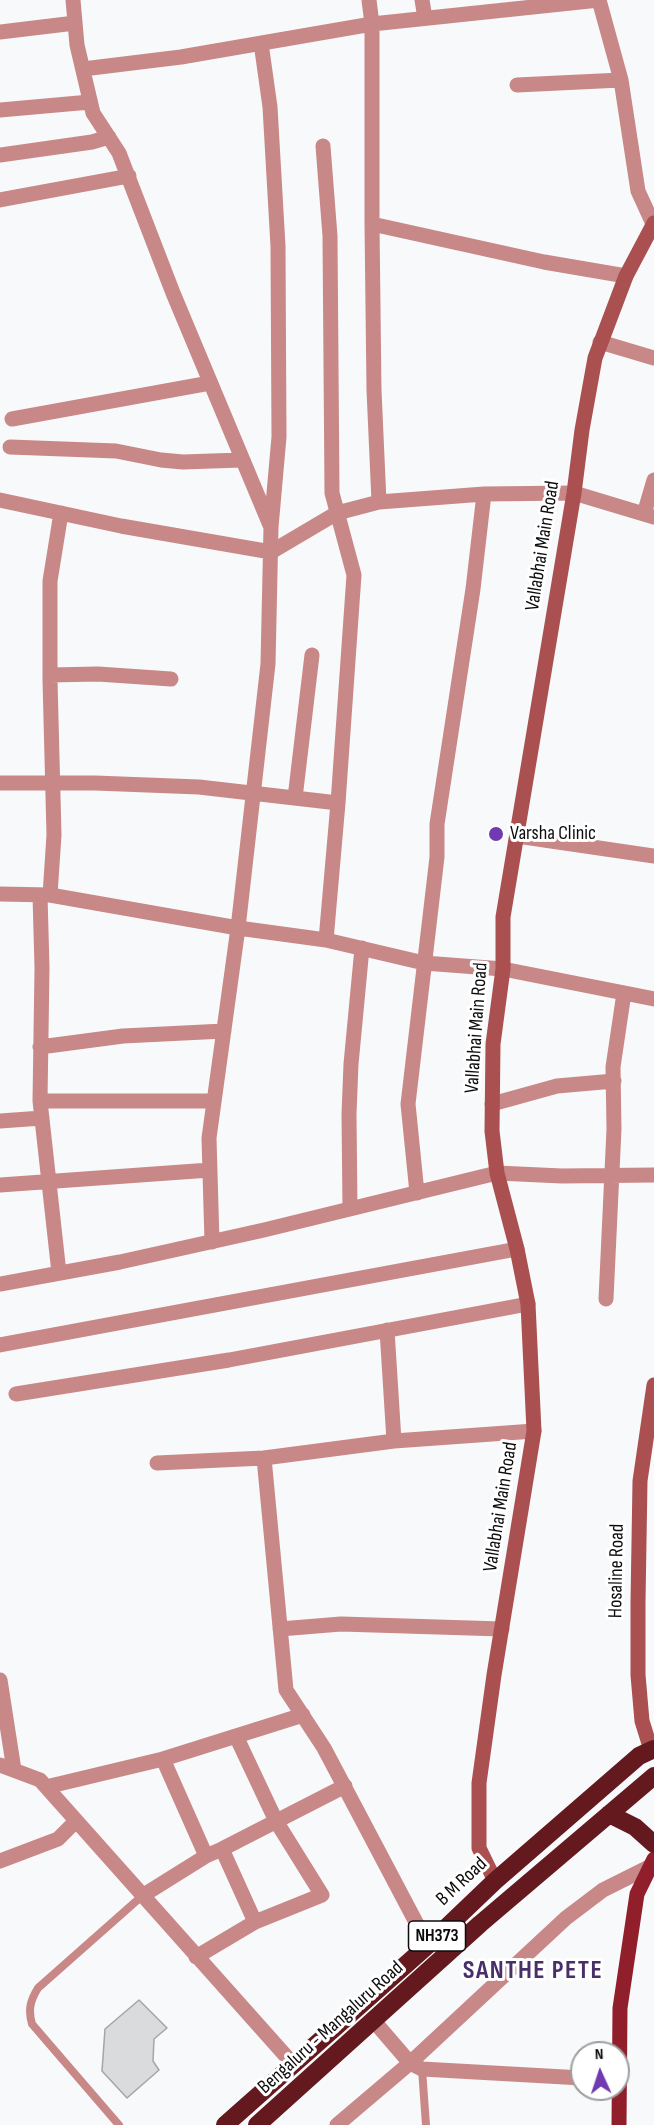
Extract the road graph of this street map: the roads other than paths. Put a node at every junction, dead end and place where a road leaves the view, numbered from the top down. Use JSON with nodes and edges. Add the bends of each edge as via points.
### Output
{"nodes":[{"id":1,"x":73,"y":0,"type":"edge"},
{"id":2,"x":369,"y":0,"type":"edge"},
{"id":3,"x":422,"y":0,"type":"edge"},
{"id":4,"x":599,"y":0,"type":"edge"},
{"id":5,"x":483,"y":6,"type":"edge"},
{"id":6,"x":425,"y":18,"type":"junction"},
{"id":7,"x":75,"y":23,"type":"junction"},
{"id":8,"x":372,"y":24,"type":"junction"},
{"id":9,"x":0,"y":32,"type":"edge"},
{"id":10,"x":261,"y":43,"type":"junction"},
{"id":11,"x":83,"y":69,"type":"junction"},
{"id":12,"x":621,"y":80,"type":"junction"},
{"id":13,"x":517,"y":85,"type":"dead end"},
{"id":14,"x":90,"y":102,"type":"junction"},
{"id":15,"x":0,"y":110,"type":"edge"},
{"id":16,"x":109,"y":137,"type":"junction"},
{"id":17,"x":323,"y":146,"type":"dead end"},
{"id":18,"x":0,"y":155,"type":"edge"},
{"id":19,"x":129,"y":176,"type":"junction"},
{"id":20,"x":0,"y":200,"type":"edge"},
{"id":21,"x":653,"y":223,"type":"edge"},
{"id":22,"x":372,"y":224,"type":"junction"},
{"id":23,"x":626,"y":276,"type":"junction"},
{"id":24,"x":600,"y":342,"type":"junction"},
{"id":25,"x":654,"y":358,"type":"edge"},
{"id":26,"x":210,"y":383,"type":"junction"},
{"id":27,"x":12,"y":419,"type":"dead end"},
{"id":28,"x":10,"y":447,"type":"dead end"},
{"id":29,"x":241,"y":460,"type":"junction"},
{"id":30,"x":654,"y":480,"type":"edge"},
{"id":31,"x":574,"y":493,"type":"junction"},
{"id":32,"x":484,"y":494,"type":"junction"},
{"id":33,"x":0,"y":500,"type":"edge"},
{"id":34,"x":379,"y":502,"type":"junction"},
{"id":35,"x":61,"y":513,"type":"junction"},
{"id":36,"x":337,"y":513,"type":"junction"},
{"id":37,"x":649,"y":516,"type":"edge"},
{"id":38,"x":271,"y":527,"type":"junction"},
{"id":39,"x":271,"y":552,"type":"junction"},
{"id":40,"x":312,"y":655,"type":"dead end"},
{"id":41,"x":50,"y":675,"type":"junction"},
{"id":42,"x":171,"y":679,"type":"dead end"},
{"id":43,"x":0,"y":783,"type":"edge"},
{"id":44,"x":53,"y":783,"type":"junction"},
{"id":45,"x":253,"y":793,"type":"junction"},
{"id":46,"x":295,"y":798,"type":"junction"},
{"id":47,"x":338,"y":803,"type":"junction"},
{"id":48,"x":517,"y":836,"type":"junction"},
{"id":49,"x":654,"y":856,"type":"edge"},
{"id":50,"x":0,"y":894,"type":"edge"},
{"id":51,"x":45,"y":895,"type":"junction"},
{"id":52,"x":238,"y":928,"type":"junction"},
{"id":53,"x":326,"y":940,"type":"junction"},
{"id":54,"x":362,"y":948,"type":"junction"},
{"id":55,"x":424,"y":963,"type":"junction"},
{"id":56,"x":502,"y":969,"type":"junction"},
{"id":57,"x":624,"y":993,"type":"junction"},
{"id":58,"x":654,"y":999,"type":"edge"},
{"id":59,"x":224,"y":1030,"type":"junction"},
{"id":60,"x":40,"y":1047,"type":"junction"},
{"id":61,"x":614,"y":1081,"type":"junction"},
{"id":62,"x":40,"y":1101,"type":"junction"},
{"id":63,"x":214,"y":1101,"type":"junction"},
{"id":64,"x":492,"y":1104,"type":"junction"},
{"id":65,"x":42,"y":1118,"type":"junction"},
{"id":66,"x":0,"y":1121,"type":"edge"},
{"id":67,"x":210,"y":1170,"type":"junction"},
{"id":68,"x":497,"y":1173,"type":"junction"},
{"id":69,"x":612,"y":1175,"type":"junction"},
{"id":70,"x":654,"y":1175,"type":"edge"},
{"id":71,"x":49,"y":1181,"type":"junction"},
{"id":72,"x":0,"y":1185,"type":"edge"},
{"id":73,"x":417,"y":1193,"type":"junction"},
{"id":74,"x":350,"y":1209,"type":"junction"},
{"id":75,"x":212,"y":1242,"type":"junction"},
{"id":76,"x":517,"y":1249,"type":"junction"},
{"id":77,"x":59,"y":1273,"type":"junction"},
{"id":78,"x":0,"y":1284,"type":"edge"},
{"id":79,"x":606,"y":1299,"type":"dead end"},
{"id":80,"x":528,"y":1304,"type":"junction"},
{"id":81,"x":387,"y":1330,"type":"junction"},
{"id":82,"x":0,"y":1345,"type":"edge"},
{"id":83,"x":654,"y":1385,"type":"edge"},
{"id":84,"x":16,"y":1394,"type":"dead end"},
{"id":85,"x":652,"y":1419,"type":"edge"},
{"id":86,"x":534,"y":1431,"type":"junction"},
{"id":87,"x":394,"y":1441,"type":"junction"},
{"id":88,"x":264,"y":1458,"type":"junction"},
{"id":89,"x":157,"y":1463,"type":"dead end"},
{"id":90,"x":280,"y":1629,"type":"junction"},
{"id":91,"x":502,"y":1629,"type":"junction"},
{"id":92,"x":0,"y":1680,"type":"edge"},
{"id":93,"x":303,"y":1715,"type":"junction"},
{"id":94,"x":236,"y":1736,"type":"junction"},
{"id":95,"x":653,"y":1752,"type":"edge"},
{"id":96,"x":163,"y":1759,"type":"junction"},
{"id":97,"x":7,"y":1767,"type":"edge"},
{"id":98,"x":654,"y":1776,"type":"edge"},
{"id":99,"x":345,"y":1786,"type":"junction"},
{"id":100,"x":46,"y":1787,"type":"junction"},
{"id":101,"x":609,"y":1814,"type":"junction"},
{"id":102,"x":76,"y":1821,"type":"junction"},
{"id":103,"x":276,"y":1821,"type":"junction"},
{"id":104,"x":654,"y":1844,"type":"edge"},
{"id":105,"x":222,"y":1849,"type":"junction"},
{"id":106,"x":206,"y":1856,"type":"junction"},
{"id":107,"x":0,"y":1861,"type":"edge"},
{"id":108,"x":651,"y":1863,"type":"edge"},
{"id":109,"x":495,"y":1881,"type":"junction"},
{"id":110,"x":142,"y":1896,"type":"junction"},
{"id":111,"x":255,"y":1922,"type":"junction"},
{"id":112,"x":428,"y":1945,"type":"junction"},
{"id":113,"x":196,"y":1958,"type":"junction"},
{"id":114,"x":373,"y":2020,"type":"junction"},
{"id":115,"x":620,"y":2041,"type":"edge"},
{"id":116,"x":293,"y":2064,"type":"junction"},
{"id":117,"x":416,"y":2066,"type":"junction"},
{"id":118,"x":570,"y":2077,"type":"edge"},
{"id":119,"x":619,"y":2101,"type":"edge"},
{"id":120,"x":119,"y":2125,"type":"edge"},
{"id":121,"x":225,"y":2125,"type":"edge"},
{"id":122,"x":256,"y":2125,"type":"edge"},
{"id":123,"x":337,"y":2125,"type":"edge"},
{"id":124,"x":426,"y":2125,"type":"edge"},
{"id":125,"x":619,"y":2125,"type":"edge"}],
"edges":[{"from":1,"to":7,"type":"street"},
{"from":2,"to":8,"type":"street"},
{"from":3,"to":6,"type":"street"},
{"from":4,"to":5,"type":"street"},
{"from":4,"to":12,"type":"street"},
{"from":5,"to":6,"type":"street"},
{"from":6,"to":8,"type":"street"},
{"from":7,"to":9,"type":"street"},
{"from":7,"to":11,"type":"street"},
{"from":8,"to":10,"type":"street"},
{"from":8,"to":22,"type":"street"},
{"from":10,"to":11,"type":"street"},
{"from":10,"to":38,"type":"street","via":[[270,107],[278,246],[279,437]]},
{"from":11,"to":14,"type":"street"},
{"from":12,"to":13,"type":"street"},
{"from":12,"to":21,"type":"street","via":[[638,191]]},
{"from":14,"to":15,"type":"street"},
{"from":14,"to":16,"type":"street"},
{"from":16,"to":18,"type":"street"},
{"from":16,"to":19,"type":"street"},
{"from":17,"to":36,"type":"street","via":[[330,236],[333,492]]},
{"from":19,"to":20,"type":"street"},
{"from":19,"to":26,"type":"street"},
{"from":21,"to":23,"type":"street","name":"Vallabhai Main Road"},
{"from":22,"to":23,"type":"street"},
{"from":22,"to":34,"type":"street"},
{"from":23,"to":24,"type":"street","name":"Vallabhai Main Road"},
{"from":24,"to":25,"type":"street"},
{"from":24,"to":31,"type":"street","name":"Vallabhai Main Road"},
{"from":26,"to":27,"type":"street"},
{"from":26,"to":29,"type":"street"},
{"from":28,"to":29,"type":"street","via":[[116,451],[183,462]]},
{"from":29,"to":38,"type":"street"},
{"from":30,"to":37,"type":"street"},
{"from":31,"to":32,"type":"street"},
{"from":31,"to":37,"type":"street"},
{"from":31,"to":48,"type":"street","name":"Vallabhai Main Road"},
{"from":32,"to":34,"type":"street"},
{"from":32,"to":55,"type":"street","via":[[437,824],[437,857]]},
{"from":33,"to":35,"type":"street"},
{"from":34,"to":36,"type":"street"},
{"from":35,"to":39,"type":"street"},
{"from":35,"to":41,"type":"street","via":[[50,581]]},
{"from":36,"to":39,"type":"street"},
{"from":36,"to":47,"type":"street","via":[[354,575]]},
{"from":38,"to":39,"type":"street"},
{"from":39,"to":45,"type":"street","via":[[268,664]]},
{"from":40,"to":46,"type":"street"},
{"from":41,"to":42,"type":"street"},
{"from":41,"to":44,"type":"street"},
{"from":43,"to":44,"type":"street"},
{"from":44,"to":45,"type":"street","via":[[199,787]]},
{"from":44,"to":51,"type":"street","via":[[54,835]]},
{"from":45,"to":46,"type":"street"},
{"from":45,"to":52,"type":"street"},
{"from":46,"to":47,"type":"street"},
{"from":47,"to":53,"type":"street"},
{"from":48,"to":49,"type":"street"},
{"from":48,"to":56,"type":"street","name":"Vallabhai Main Road","via":[[503,917]]},
{"from":50,"to":51,"type":"street"},
{"from":51,"to":52,"type":"street"},
{"from":51,"to":60,"type":"street"},
{"from":52,"to":53,"type":"street"},
{"from":52,"to":59,"type":"street"},
{"from":53,"to":54,"type":"street"},
{"from":54,"to":55,"type":"street"},
{"from":54,"to":74,"type":"street","via":[[351,1064]]},
{"from":55,"to":56,"type":"street"},
{"from":55,"to":73,"type":"street","via":[[408,1104]]},
{"from":56,"to":57,"type":"street"},
{"from":56,"to":64,"type":"street","name":"Vallabhai Main Road","via":[[493,1044]]},
{"from":57,"to":58,"type":"street"},
{"from":57,"to":61,"type":"street"},
{"from":59,"to":60,"type":"street","via":[[123,1036]]},
{"from":59,"to":63,"type":"street"},
{"from":60,"to":62,"type":"street"},
{"from":61,"to":64,"type":"street","via":[[557,1086]]},
{"from":61,"to":69,"type":"street"},
{"from":62,"to":63,"type":"street"},
{"from":62,"to":65,"type":"street"},
{"from":63,"to":67,"type":"street"},
{"from":64,"to":68,"type":"street","name":"Vallabhai Main Road"},
{"from":65,"to":66,"type":"street"},
{"from":65,"to":71,"type":"street"},
{"from":67,"to":71,"type":"street"},
{"from":67,"to":75,"type":"street"},
{"from":68,"to":69,"type":"street"},
{"from":68,"to":73,"type":"street"},
{"from":68,"to":76,"type":"street","name":"Vallabhai Main Road"},
{"from":69,"to":70,"type":"street"},
{"from":69,"to":79,"type":"street"},
{"from":71,"to":72,"type":"street"},
{"from":71,"to":77,"type":"street"},
{"from":73,"to":74,"type":"street"},
{"from":74,"to":75,"type":"street"},
{"from":75,"to":77,"type":"street"},
{"from":76,"to":80,"type":"street","name":"Vallabhai Main Road"},
{"from":76,"to":82,"type":"street"},
{"from":77,"to":78,"type":"street"},
{"from":80,"to":81,"type":"street"},
{"from":80,"to":86,"type":"street","name":"Vallabhai Main Road"},
{"from":81,"to":84,"type":"street"},
{"from":81,"to":87,"type":"street"},
{"from":83,"to":85,"type":"street","name":"Hosaline Road"},
{"from":85,"to":95,"type":"street","name":"Hosaline Road","via":[[640,1481],[638,1675],[642,1721]]},
{"from":86,"to":87,"type":"street"},
{"from":86,"to":91,"type":"street","name":"Vallabhai Main Road"},
{"from":87,"to":88,"type":"street"},
{"from":88,"to":89,"type":"street"},
{"from":88,"to":90,"type":"street"},
{"from":90,"to":91,"type":"street","via":[[341,1624]]},
{"from":90,"to":93,"type":"street","via":[[286,1690]]},
{"from":91,"to":109,"type":"street","name":"Vallabhai Main Road","via":[[479,1783],[479,1848]]},
{"from":92,"to":97,"type":"street"},
{"from":93,"to":94,"type":"street"},
{"from":93,"to":99,"type":"street"},
{"from":94,"to":96,"type":"street"},
{"from":94,"to":103,"type":"street"},
{"from":95,"to":109,"type":"highway","name":"B M Road","number":"NH373","via":[[639,1756]]},
{"from":96,"to":100,"type":"street"},
{"from":96,"to":106,"type":"street"},
{"from":97,"to":100,"type":"street","via":[[40,1780]]},
{"from":98,"to":101,"type":"highway","name":"Bengaluru - Mangaluru Road","number":"NH373"},
{"from":99,"to":103,"type":"street"},
{"from":99,"to":112,"type":"street"},
{"from":100,"to":102,"type":"street"},
{"from":101,"to":104,"type":"highway","via":[[635,1827]]},
{"from":101,"to":114,"type":"highway","name":"Bengaluru - Mangaluru Road","number":"NH373"},
{"from":102,"to":107,"type":"street","via":[[58,1839]]},
{"from":102,"to":110,"type":"street"},
{"from":103,"to":105,"type":"street"},
{"from":103,"to":111,"type":"street","via":[[322,1895]]},
{"from":105,"to":106,"type":"street"},
{"from":105,"to":111,"type":"street"},
{"from":106,"to":110,"type":"street"},
{"from":108,"to":115,"type":"main road","via":[[637,1894],[620,2008]]},
{"from":108,"to":117,"type":"street","via":[[603,1890],[566,1918]]},
{"from":109,"to":112,"type":"highway","name":"B M Road","number":"NH373"},
{"from":110,"to":113,"type":"street"},
{"from":110,"to":120,"type":"lane","via":[[38,1988],[29,2014],[32,2024]]},
{"from":111,"to":113,"type":"street"},
{"from":112,"to":116,"type":"highway","name":"B M Road","number":"NH373"},
{"from":113,"to":116,"type":"street"},
{"from":114,"to":117,"type":"street"},
{"from":114,"to":122,"type":"highway","name":"Bengaluru - Mangaluru Road","number":"NH373"},
{"from":116,"to":121,"type":"highway","name":"B M Road","number":"NH373"},
{"from":117,"to":118,"type":"street"},
{"from":117,"to":123,"type":"street"},
{"from":117,"to":124,"type":"lane"},
{"from":119,"to":125,"type":"main road"}]}
